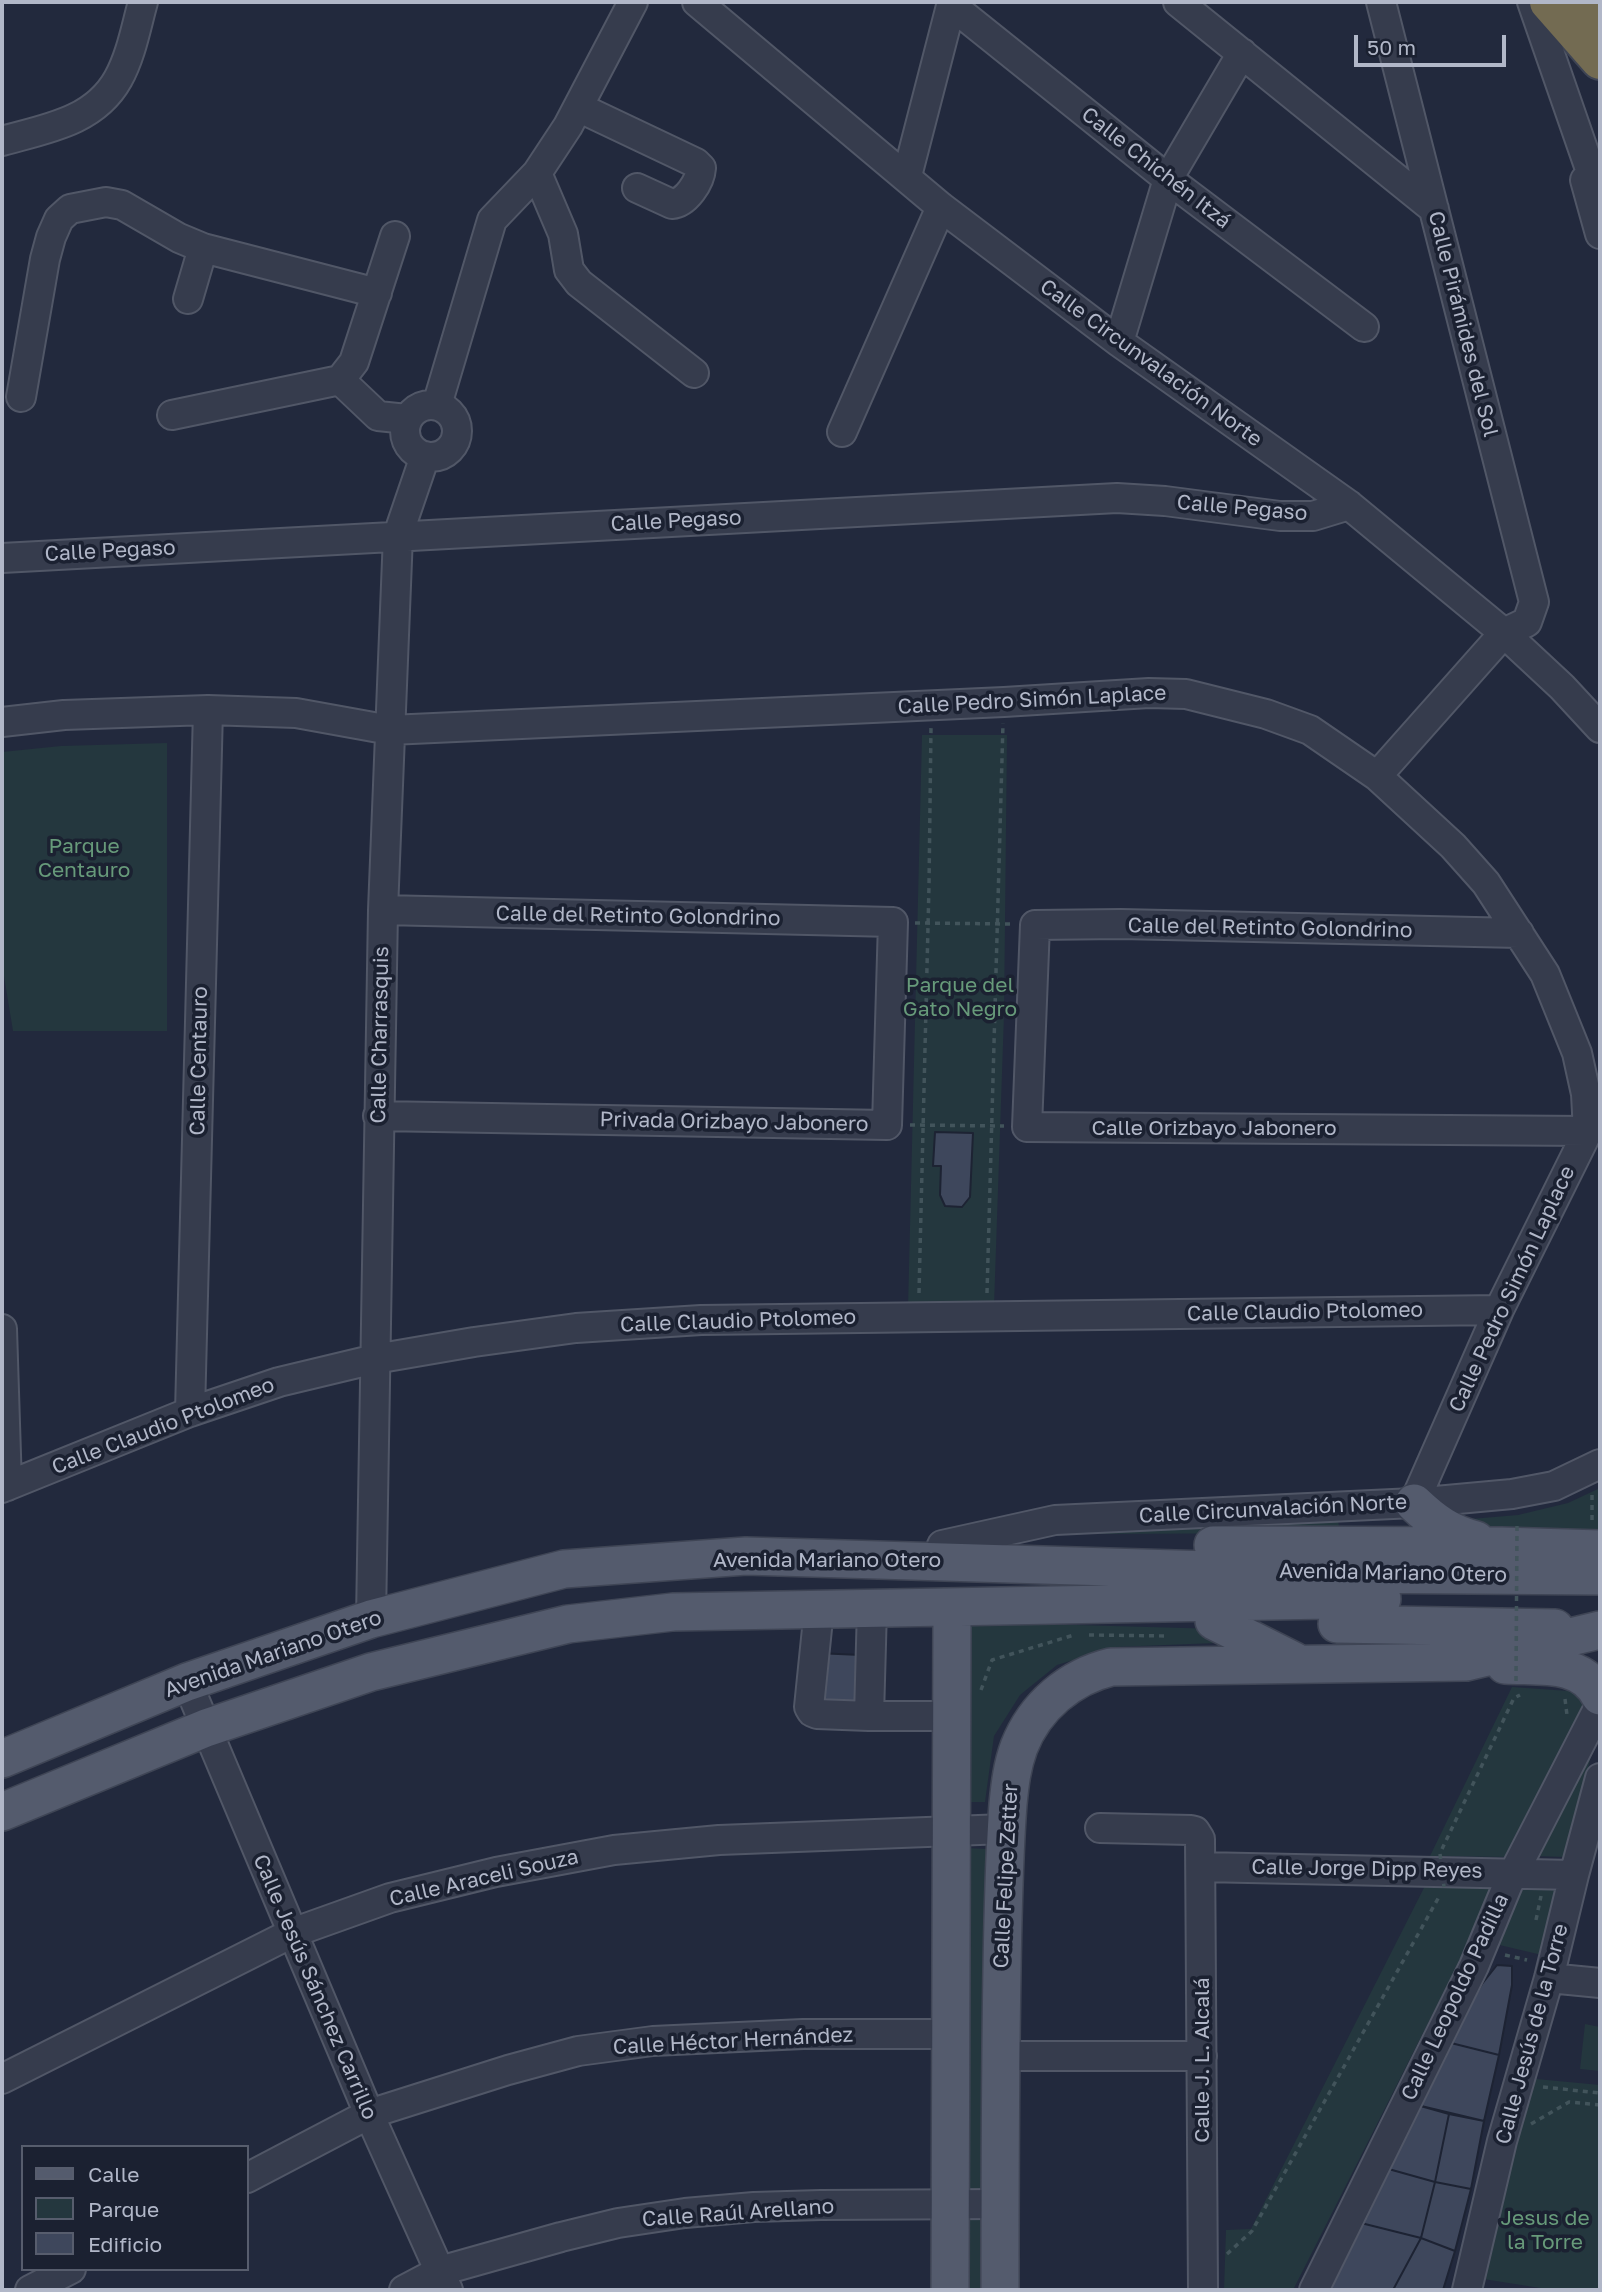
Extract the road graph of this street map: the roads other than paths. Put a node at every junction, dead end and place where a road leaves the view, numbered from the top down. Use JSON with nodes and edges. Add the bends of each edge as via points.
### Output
{"nodes":[{"id":1,"x":143,"y":2,"type":"edge"},
{"id":2,"x":632,"y":2,"type":"edge"},
{"id":3,"x":697,"y":2,"type":"edge"},
{"id":4,"x":1178,"y":2,"type":"edge"},
{"id":5,"x":1381,"y":2,"type":"edge"},
{"id":6,"x":1532,"y":2,"type":"edge"},
{"id":7,"x":1549,"y":2,"type":"edge"},
{"id":8,"x":1590,"y":2,"type":"edge"},
{"id":9,"x":951,"y":3,"type":"edge"},
{"id":10,"x":1600,"y":33,"type":"edge"},
{"id":11,"x":1242,"y":53,"type":"junction"},
{"id":12,"x":1600,"y":60,"type":"edge"},
{"id":13,"x":578,"y":107,"type":"junction"},
{"id":14,"x":1578,"y":136,"type":"junction"},
{"id":15,"x":2,"y":141,"type":"edge"},
{"id":16,"x":537,"y":173,"type":"junction"},
{"id":17,"x":906,"y":176,"type":"junction"},
{"id":18,"x":1168,"y":179,"type":"junction"},
{"id":19,"x":637,"y":188,"type":"dead end"},
{"id":20,"x":1600,"y":198,"type":"edge"},
{"id":21,"x":941,"y":206,"type":"junction"},
{"id":22,"x":1434,"y":209,"type":"junction"},
{"id":23,"x":1600,"y":234,"type":"edge"},
{"id":24,"x":395,"y":236,"type":"dead end"},
{"id":25,"x":203,"y":248,"type":"junction"},
{"id":26,"x":377,"y":293,"type":"junction"},
{"id":27,"x":188,"y":299,"type":"dead end"},
{"id":28,"x":1364,"y":327,"type":"dead end"},
{"id":29,"x":1119,"y":342,"type":"junction"},
{"id":30,"x":694,"y":373,"type":"dead end"},
{"id":31,"x":340,"y":380,"type":"junction"},
{"id":32,"x":21,"y":397,"type":"dead end"},
{"id":33,"x":437,"y":405,"type":"junction"},
{"id":34,"x":172,"y":415,"type":"dead end"},
{"id":35,"x":407,"y":419,"type":"junction"},
{"id":36,"x":842,"y":432,"type":"dead end"},
{"id":37,"x":425,"y":456,"type":"junction"},
{"id":38,"x":1349,"y":505,"type":"junction"},
{"id":39,"x":398,"y":535,"type":"junction"},
{"id":40,"x":2,"y":558,"type":"edge"},
{"id":41,"x":1504,"y":633,"type":"junction"},
{"id":42,"x":208,"y":710,"type":"junction"},
{"id":43,"x":2,"y":722,"type":"edge"},
{"id":44,"x":1600,"y":729,"type":"edge"},
{"id":45,"x":390,"y":730,"type":"junction"},
{"id":46,"x":1377,"y":776,"type":"junction"},
{"id":47,"x":383,"y":910,"type":"junction"},
{"id":48,"x":893,"y":922,"type":"joint"},
{"id":49,"x":1519,"y":933,"type":"junction"},
{"id":50,"x":378,"y":1115,"type":"junction"},
{"id":51,"x":1027,"y":1126,"type":"joint"},
{"id":52,"x":1588,"y":1130,"type":"junction"},
{"id":53,"x":1499,"y":1310,"type":"junction"},
{"id":54,"x":2,"y":1329,"type":"edge"},
{"id":55,"x":375,"y":1359,"type":"junction"},
{"id":56,"x":190,"y":1412,"type":"junction"},
{"id":57,"x":1596,"y":1466,"type":"edge"},
{"id":58,"x":4,"y":1487,"type":"edge"},
{"id":59,"x":1414,"y":1503,"type":"junction"},
{"id":60,"x":1509,"y":1536,"type":"junction"},
{"id":61,"x":1596,"y":1539,"type":"edge"},
{"id":62,"x":942,"y":1545,"type":"junction"},
{"id":63,"x":877,"y":1558,"type":"junction"},
{"id":64,"x":1600,"y":1576,"type":"edge"},
{"id":65,"x":1342,"y":1586,"type":"junction"},
{"id":66,"x":1600,"y":1602,"type":"edge"},
{"id":67,"x":952,"y":1607,"type":"junction"},
{"id":68,"x":1028,"y":1607,"type":"junction"},
{"id":69,"x":872,"y":1608,"type":"junction"},
{"id":70,"x":819,"y":1609,"type":"junction"},
{"id":71,"x":371,"y":1619,"type":"junction"},
{"id":72,"x":1214,"y":1621,"type":"junction"},
{"id":73,"x":1600,"y":1630,"type":"edge"},
{"id":74,"x":1466,"y":1662,"type":"junction"},
{"id":75,"x":1298,"y":1663,"type":"junction"},
{"id":76,"x":187,"y":1682,"type":"junction"},
{"id":77,"x":1600,"y":1696,"type":"edge"},
{"id":78,"x":1600,"y":1705,"type":"edge"},
{"id":79,"x":869,"y":1716,"type":"junction"},
{"id":80,"x":952,"y":1716,"type":"junction"},
{"id":81,"x":206,"y":1728,"type":"junction"},
{"id":82,"x":2,"y":1759,"type":"edge"},
{"id":83,"x":1600,"y":1784,"type":"edge"},
{"id":84,"x":2,"y":1812,"type":"edge"},
{"id":85,"x":1100,"y":1828,"type":"dead end"},
{"id":86,"x":1005,"y":1829,"type":"junction"},
{"id":87,"x":950,"y":1830,"type":"junction"},
{"id":88,"x":1591,"y":1847,"type":"edge"},
{"id":89,"x":1202,"y":1867,"type":"junction"},
{"id":90,"x":1514,"y":1872,"type":"junction"},
{"id":91,"x":1574,"y":1874,"type":"junction"},
{"id":92,"x":292,"y":1933,"type":"junction"},
{"id":93,"x":1549,"y":1978,"type":"junction"},
{"id":94,"x":1600,"y":1983,"type":"edge"},
{"id":95,"x":950,"y":2034,"type":"junction"},
{"id":96,"x":1000,"y":2056,"type":"junction"},
{"id":97,"x":1202,"y":2056,"type":"junction"},
{"id":98,"x":2,"y":2079,"type":"edge"},
{"id":99,"x":369,"y":2114,"type":"junction"},
{"id":100,"x":248,"y":2177,"type":"edge"},
{"id":101,"x":950,"y":2203,"type":"junction"},
{"id":102,"x":1000,"y":2204,"type":"junction"},
{"id":103,"x":67,"y":2271,"type":"edge"},
{"id":104,"x":444,"y":2281,"type":"edge"},
{"id":105,"x":30,"y":2290,"type":"edge"},
{"id":106,"x":404,"y":2290,"type":"edge"},
{"id":107,"x":950,"y":2290,"type":"edge"},
{"id":108,"x":1000,"y":2290,"type":"edge"},
{"id":109,"x":1203,"y":2290,"type":"edge"},
{"id":110,"x":1314,"y":2290,"type":"edge"},
{"id":111,"x":1467,"y":2290,"type":"edge"}],
"edges":[{"from":1,"to":15,"type":"street","via":[[127,59],[104,100],[57,126]]},
{"from":2,"to":13,"type":"street"},
{"from":3,"to":17,"type":"street","name":"Calle Circunvalación Norte"},
{"from":4,"to":11,"type":"street"},
{"from":5,"to":22,"type":"street","name":"Calle Pirámides del Sol"},
{"from":6,"to":14,"type":"street"},
{"from":7,"to":12,"type":"highway"},
{"from":8,"to":10,"type":"highway"},
{"from":9,"to":17,"type":"street"},
{"from":9,"to":18,"type":"street","name":"Calle Chichén Itzá"},
{"from":11,"to":18,"type":"street"},
{"from":11,"to":22,"type":"street"},
{"from":13,"to":16,"type":"street"},
{"from":13,"to":19,"type":"street","via":[[701,168],[684,200],[677,204]]},
{"from":14,"to":20,"type":"street"},
{"from":14,"to":23,"type":"street","via":[[1586,188]]},
{"from":16,"to":30,"type":"street","via":[[563,234],[569,270],[579,283]]},
{"from":16,"to":33,"type":"street","via":[[492,220]]},
{"from":17,"to":21,"type":"street","name":"Calle Circunvalación Norte"},
{"from":18,"to":28,"type":"street","name":"Calle Chichén Itzá"},
{"from":18,"to":29,"type":"street"},
{"from":21,"to":29,"type":"street","name":"Calle Circunvalación Norte"},
{"from":21,"to":36,"type":"street"},
{"from":22,"to":41,"type":"street","name":"Calle Pirámides del Sol","via":[[1534,602],[1527,622]]},
{"from":24,"to":26,"type":"street"},
{"from":25,"to":26,"type":"street"},
{"from":25,"to":27,"type":"street"},
{"from":25,"to":32,"type":"street","via":[[122,205],[106,202],[70,209],[60,219],[45,259]]},
{"from":26,"to":31,"type":"street","via":[[354,362]]},
{"from":29,"to":38,"type":"street","name":"Calle Circunvalación Norte"},
{"from":31,"to":34,"type":"street"},
{"from":31,"to":35,"type":"street","via":[[378,416]]},
{"from":33,"to":35,"type":"street","via":[[420,407]]},
{"from":33,"to":37,"type":"street","via":[[452,415],[455,441],[443,454]]},
{"from":35,"to":37,"type":"street","via":[[407,442]]},
{"from":37,"to":39,"type":"street","name":"Calle Charrasquis"},
{"from":38,"to":39,"type":"street","name":"Calle Pegaso","via":[[1313,516],[1280,516],[1117,498]]},
{"from":38,"to":41,"type":"street","name":"Calle Circunvalación Norte"},
{"from":39,"to":40,"type":"street","name":"Calle Pegaso"},
{"from":39,"to":45,"type":"street","name":"Calle Charrasquis"},
{"from":41,"to":44,"type":"street","name":"Calle Circunvalación Norte"},
{"from":41,"to":46,"type":"street","name":"Calle Pirámides del Sol"},
{"from":42,"to":43,"type":"street","name":"Calle Pedro Simón Laplace"},
{"from":42,"to":45,"type":"street","name":"Calle Pedro Simón Laplace","via":[[296,713]]},
{"from":42,"to":56,"type":"street","name":"Calle Centauro"},
{"from":45,"to":46,"type":"street","name":"Calle Pedro Simón Laplace","via":[[1186,694],[1310,730]]},
{"from":45,"to":47,"type":"street","name":"Calle Charrasquis"},
{"from":46,"to":49,"type":"street","name":"Calle Pedro Simón Laplace","via":[[1453,846],[1486,883]]},
{"from":47,"to":48,"type":"street","name":"Calle del Retinto Golondrino"},
{"from":47,"to":50,"type":"street","name":"Calle Charrasquis"},
{"from":48,"to":50,"type":"street","name":"Privada Orizbayo Jabonero","via":[[887,1125]]},
{"from":49,"to":51,"type":"street","name":"Calle del Retinto Golondrino","via":[[1135,925],[1035,932]]},
{"from":49,"to":52,"type":"street","name":"Calle Pedro Simón Laplace","via":[[1545,974],[1577,1053]]},
{"from":50,"to":55,"type":"street","name":"Calle Charrasquis"},
{"from":51,"to":52,"type":"street","name":"Calle Orizbayo Jabonero"},
{"from":52,"to":53,"type":"street","name":"Calle Pedro Simón Laplace"},
{"from":53,"to":55,"type":"street","name":"Calle Claudio Ptolomeo","via":[[639,1322],[499,1338]]},
{"from":53,"to":59,"type":"street","name":"Calle Pedro Simón Laplace"},
{"from":54,"to":58,"type":"street"},
{"from":55,"to":56,"type":"street","name":"Calle Claudio Ptolomeo","via":[[279,1381]]},
{"from":55,"to":71,"type":"street","name":"Calle Charrasquis"},
{"from":56,"to":58,"type":"street","name":"Calle Claudio Ptolomeo"},
{"from":57,"to":59,"type":"street","name":"Calle Circunvalación Norte","via":[[1554,1486]]},
{"from":59,"to":60,"type":"main road","via":[[1440,1527],[1464,1537]]},
{"from":59,"to":62,"type":"street","name":"Calle Circunvalación Norte","via":[[1055,1520]]},
{"from":60,"to":61,"type":"main road"},
{"from":60,"to":62,"type":"main road"},
{"from":62,"to":63,"type":"main road"},
{"from":63,"to":65,"type":"main road","name":"Avenida Mariano Otero"},
{"from":63,"to":71,"type":"main road","name":"Avenida Mariano Otero","via":[[746,1556],[564,1569]]},
{"from":64,"to":65,"type":"main road","name":"Avenida Mariano Otero"},
{"from":65,"to":66,"type":"main road","name":"Avenida Mariano Otero"},
{"from":65,"to":68,"type":"main road","name":"Avenida Mariano Otero"},
{"from":67,"to":68,"type":"main road","name":"Avenida Mariano Otero"},
{"from":67,"to":69,"type":"main road","name":"Avenida Mariano Otero"},
{"from":67,"to":80,"type":"main road"},
{"from":68,"to":72,"type":"main road"},
{"from":69,"to":70,"type":"main road","name":"Avenida Mariano Otero"},
{"from":69,"to":79,"type":"street"},
{"from":70,"to":79,"type":"street","via":[[809,1707],[817,1714]]},
{"from":70,"to":81,"type":"main road","name":"Avenida Mariano Otero","via":[[674,1612],[569,1624],[371,1672]]},
{"from":71,"to":76,"type":"main road","name":"Avenida Mariano Otero"},
{"from":72,"to":73,"type":"main road"},
{"from":72,"to":75,"type":"main road"},
{"from":73,"to":74,"type":"main road","name":"Calle Felipe Zetter"},
{"from":74,"to":75,"type":"main road","name":"Calle Felipe Zetter"},
{"from":74,"to":77,"type":"main road","via":[[1575,1671],[1591,1682]]},
{"from":75,"to":86,"type":"main road","name":"Calle Felipe Zetter","via":[[1111,1667],[1084,1675],[1050,1700],[1029,1727],[1013,1764]]},
{"from":76,"to":81,"type":"street","name":"Calle Jesús Sánchez Carrillo"},
{"from":76,"to":82,"type":"main road","name":"Avenida Mariano Otero"},
{"from":78,"to":90,"type":"street","name":"Calle Leopoldo Padilla"},
{"from":79,"to":80,"type":"street"},
{"from":80,"to":87,"type":"main road"},
{"from":81,"to":84,"type":"main road","name":"Avenida Mariano Otero"},
{"from":81,"to":92,"type":"street","name":"Calle Jesús Sánchez Carrillo"},
{"from":83,"to":88,"type":"street","name":"Calle Jesús de la Torre"},
{"from":85,"to":89,"type":"street","name":"Calle J. L. Alcalá","via":[[1195,1831]]},
{"from":86,"to":87,"type":"street","name":"Calle Araceli Souza"},
{"from":86,"to":96,"type":"main road","name":"Calle Felipe Zetter"},
{"from":87,"to":92,"type":"street","name":"Calle Araceli Souza","via":[[719,1840],[614,1850],[390,1898]]},
{"from":87,"to":95,"type":"main road"},
{"from":88,"to":91,"type":"street","name":"Calle Jesús de la Torre"},
{"from":89,"to":90,"type":"street","name":"Calle Jorge Dipp Reyes"},
{"from":89,"to":97,"type":"street","name":"Calle J. L. Alcalá"},
{"from":90,"to":91,"type":"street","name":"Calle Jorge Dipp Reyes"},
{"from":90,"to":110,"type":"street","name":"Calle Leopoldo Padilla","via":[[1474,1966]]},
{"from":91,"to":93,"type":"street","name":"Calle Jesús de la Torre"},
{"from":92,"to":98,"type":"street","name":"Calle Araceli Souza"},
{"from":92,"to":99,"type":"street","name":"Calle Jesús Sánchez Carrillo"},
{"from":93,"to":94,"type":"street"},
{"from":93,"to":111,"type":"street","name":"Calle Jesús de la Torre","via":[[1502,2141]]},
{"from":95,"to":99,"type":"street","name":"Calle Héctor Hernández","via":[[653,2040],[578,2051]]},
{"from":95,"to":101,"type":"main road"},
{"from":96,"to":97,"type":"street"},
{"from":96,"to":102,"type":"main road","name":"Calle Felipe Zetter"},
{"from":97,"to":109,"type":"street","name":"Calle J. L. Alcalá"},
{"from":99,"to":100,"type":"street","name":"Calle Héctor Hernández"},
{"from":99,"to":104,"type":"street","name":"Calle Jesús Sánchez Carrillo"},
{"from":101,"to":102,"type":"street","name":"Calle Raúl Arellano"},
{"from":101,"to":104,"type":"street","name":"Calle Raúl Arellano","via":[[685,2213],[595,2229]]},
{"from":101,"to":107,"type":"main road"},
{"from":102,"to":108,"type":"main road","name":"Calle Felipe Zetter"},
{"from":103,"to":105,"type":"street"},
{"from":104,"to":106,"type":"street","name":"Calle Raúl Arellano"}]}
